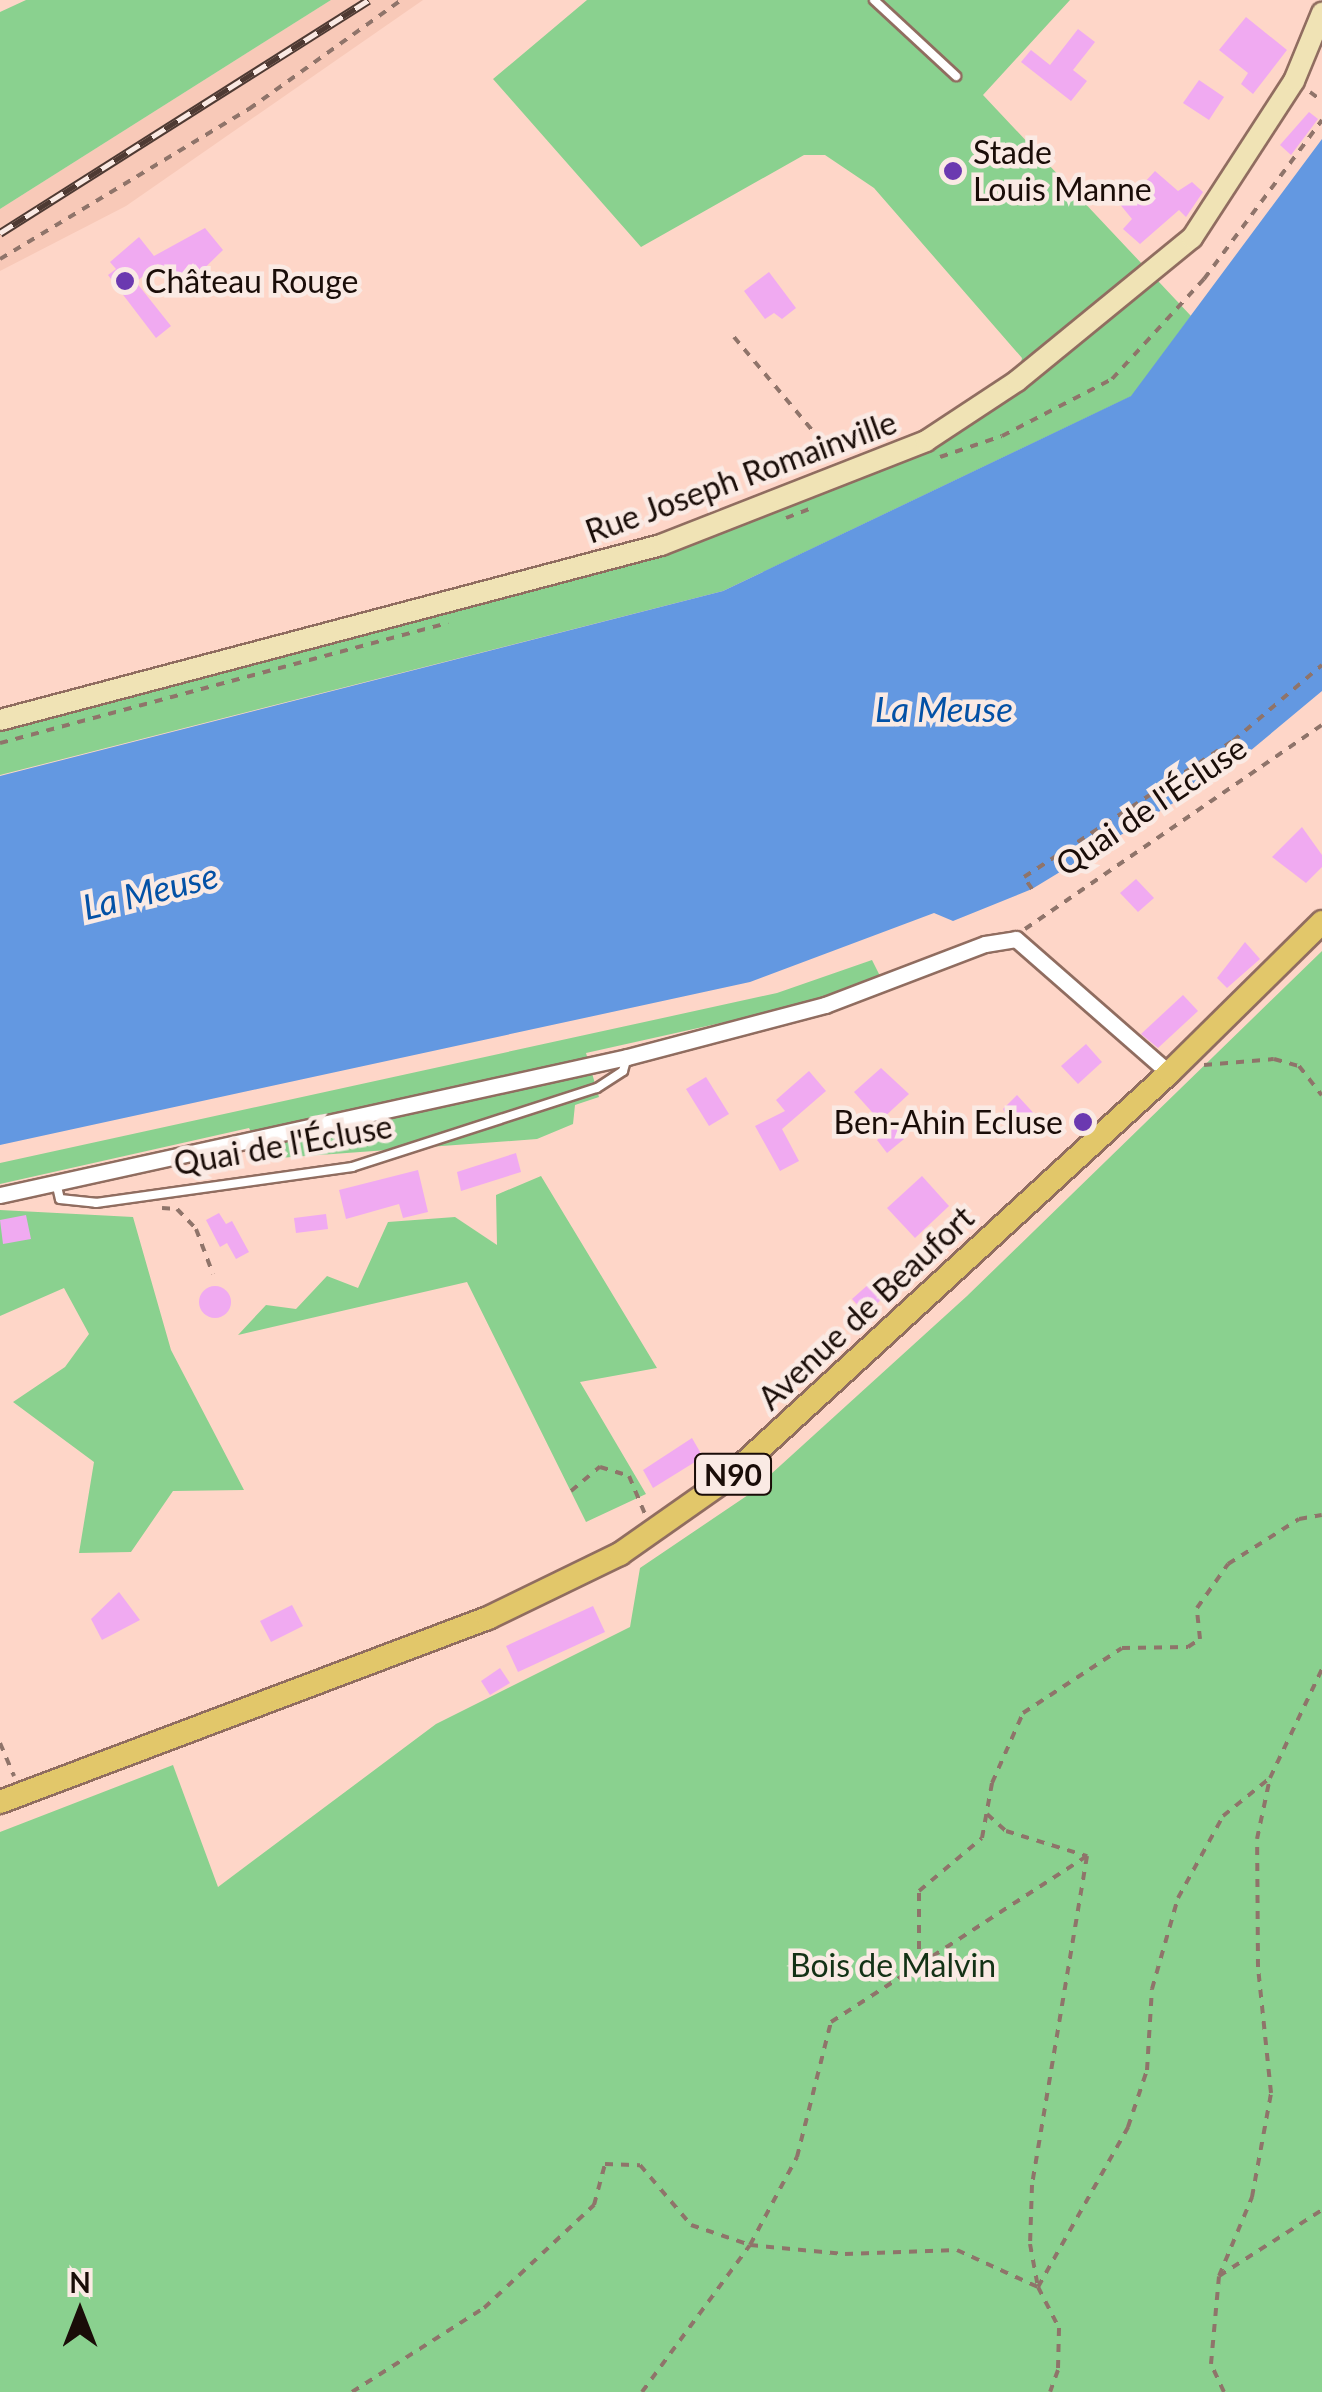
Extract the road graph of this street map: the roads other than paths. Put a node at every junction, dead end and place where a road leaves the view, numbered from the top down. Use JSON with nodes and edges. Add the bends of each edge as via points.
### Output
{"nodes":[{"id":1,"x":874,"y":0,"type":"edge"},
{"id":2,"x":1322,"y":13,"type":"edge"},
{"id":3,"x":956,"y":76,"type":"dead end"},
{"id":4,"x":0,"y":720,"type":"edge"},
{"id":5,"x":1322,"y":922,"type":"edge"},
{"id":6,"x":628,"y":1057,"type":"junction"},
{"id":7,"x":1168,"y":1073,"type":"junction"},
{"id":8,"x":56,"y":1182,"type":"junction"},
{"id":9,"x":0,"y":1195,"type":"edge"},
{"id":10,"x":11,"y":1798,"type":"edge"}],
"edges":[{"from":1,"to":3,"type":"lane"},
{"from":2,"to":4,"type":"street","name":"Rue Joseph Romainville","via":[[1294,81],[1192,238],[1017,381],[926,440],[661,545],[199,673]]},
{"from":5,"to":7,"type":"main road","name":"Avenue de Beaufort","number":"N90"},
{"from":6,"to":7,"type":"street","name":"Quai de l'Écluse","via":[[825,1004],[986,944],[1016,940]]},
{"from":6,"to":8,"type":"street","name":"Quai de l'Écluse"},
{"from":6,"to":8,"type":"lane","name":"Quai de l'Écluse","via":[[623,1071],[596,1088],[352,1167],[96,1203],[60,1199]]},
{"from":7,"to":10,"type":"main road","name":"Avenue de Beaufort","number":"N90","via":[[728,1478],[652,1532],[488,1618]]},
{"from":8,"to":9,"type":"street","name":"Quai de l'Écluse"}]}
